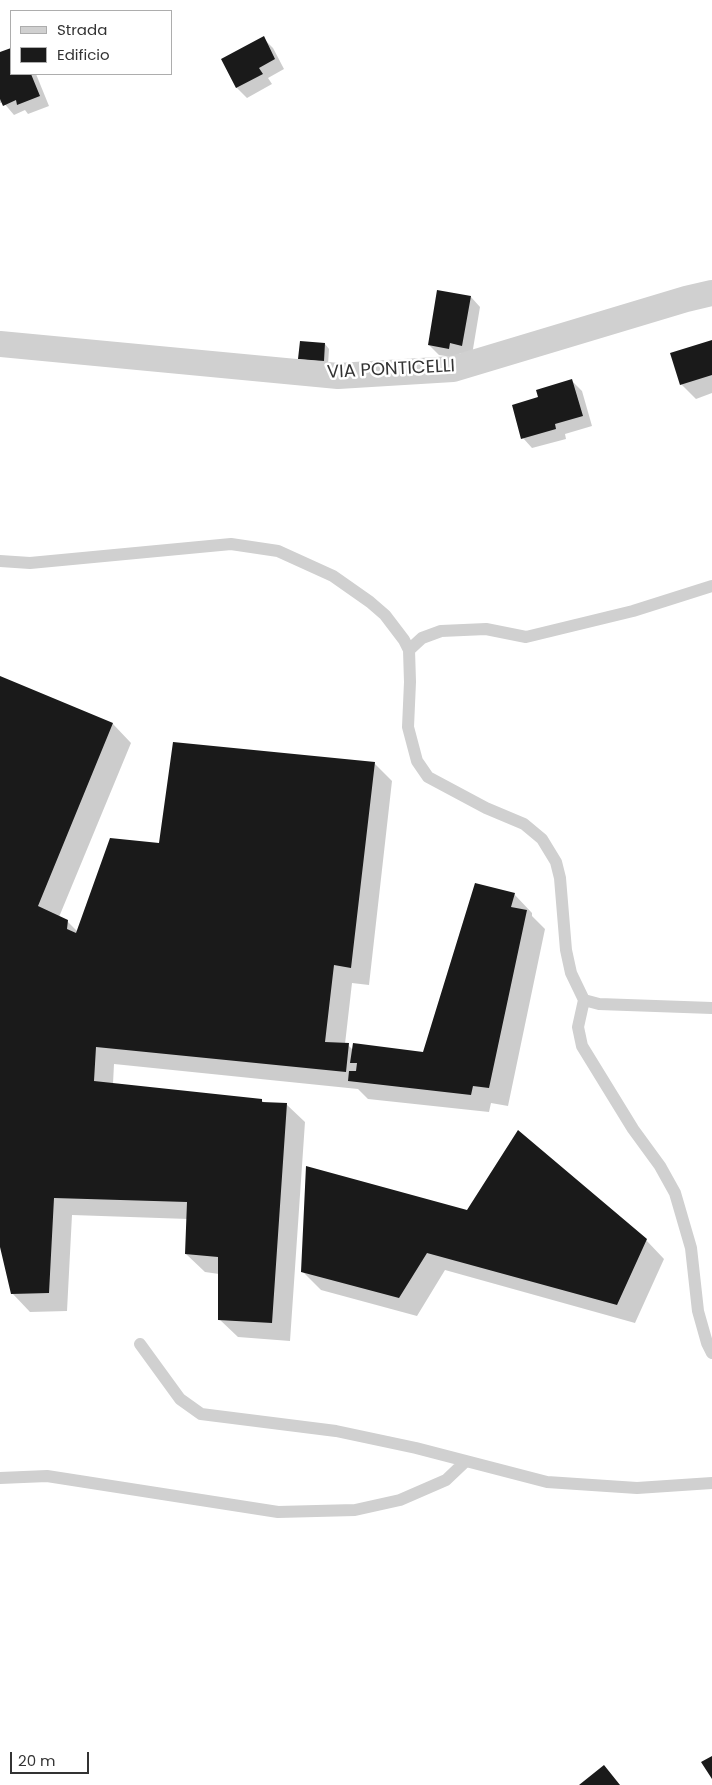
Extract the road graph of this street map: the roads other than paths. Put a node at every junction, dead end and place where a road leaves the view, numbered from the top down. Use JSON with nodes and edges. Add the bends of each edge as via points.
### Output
{"nodes":[{"id":1,"x":712,"y":292,"type":"edge"},
{"id":2,"x":0,"y":344,"type":"edge"},
{"id":3,"x":0,"y":561,"type":"edge"},
{"id":4,"x":712,"y":586,"type":"edge"},
{"id":5,"x":409,"y":650,"type":"junction"},
{"id":6,"x":584,"y":1000,"type":"junction"},
{"id":7,"x":712,"y":1008,"type":"edge"},
{"id":8,"x":140,"y":1344,"type":"dead end"},
{"id":9,"x":712,"y":1353,"type":"edge"},
{"id":10,"x":466,"y":1461,"type":"junction"},
{"id":11,"x":0,"y":1478,"type":"edge"},
{"id":12,"x":712,"y":1483,"type":"edge"}],
"edges":[{"from":1,"to":2,"type":"street","name":"VIA PONTICELLI","via":[[453,369],[338,376]]},
{"from":3,"to":5,"type":"lane","via":[[30,563],[231,544],[278,552],[333,576],[370,602],[385,616]]},
{"from":4,"to":5,"type":"lane","via":[[633,611],[526,638],[486,629],[441,631],[422,638]]},
{"from":5,"to":6,"type":"lane","via":[[408,727],[417,760],[428,777],[524,824],[542,839],[556,862],[566,950],[571,972]]},
{"from":6,"to":7,"type":"lane","via":[[608,1005]]},
{"from":6,"to":9,"type":"lane","via":[[578,1027],[582,1046],[675,1194],[691,1248],[698,1311]]},
{"from":8,"to":10,"type":"lane","via":[[180,1399],[202,1414],[336,1431]]},
{"from":10,"to":11,"type":"lane","via":[[446,1480],[400,1500],[355,1510],[278,1512],[47,1476]]},
{"from":10,"to":12,"type":"lane","via":[[547,1482],[637,1488]]}]}
